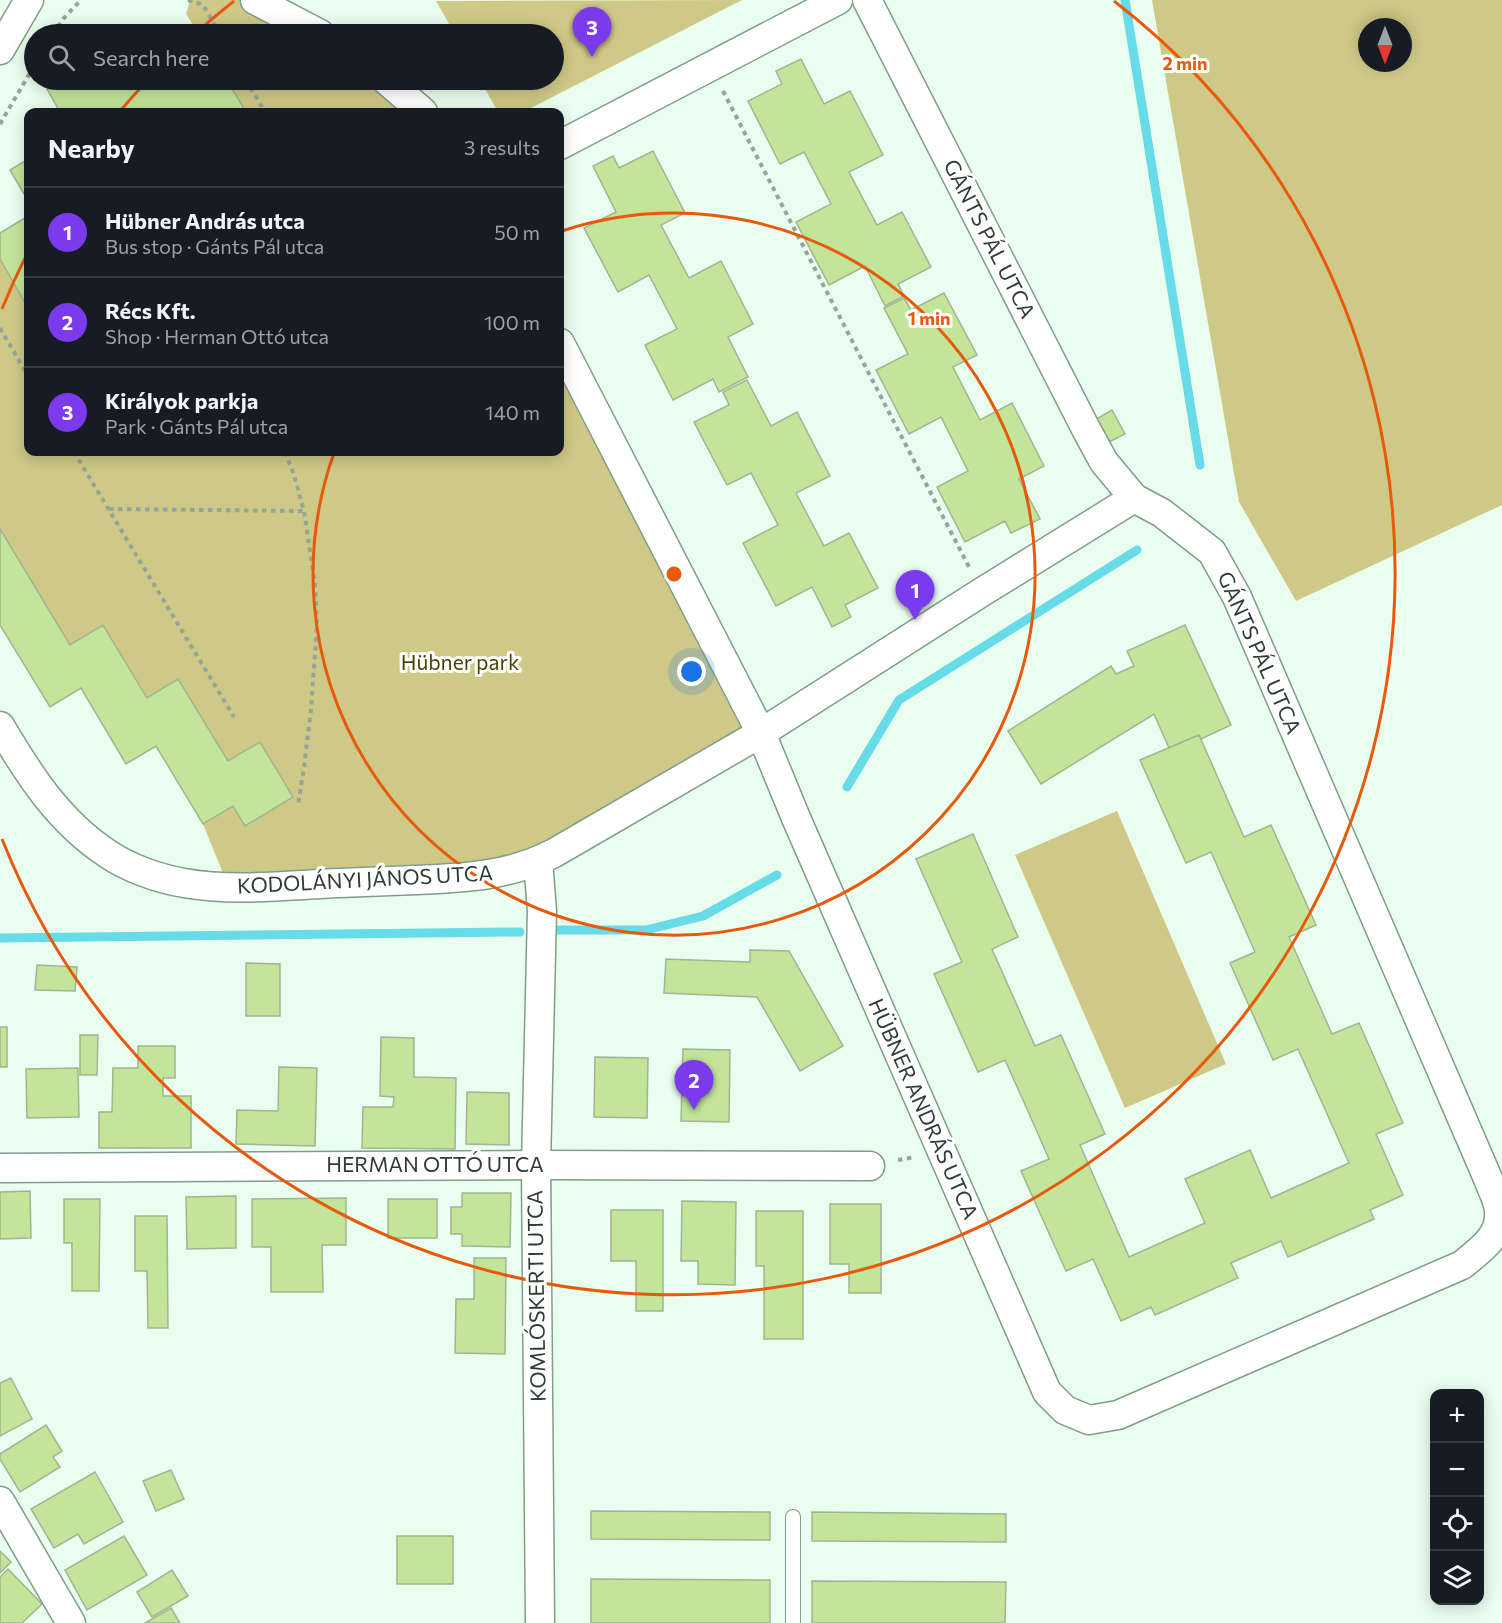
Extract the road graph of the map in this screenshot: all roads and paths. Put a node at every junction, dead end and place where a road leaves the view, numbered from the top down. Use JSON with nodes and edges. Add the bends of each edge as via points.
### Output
{"nodes":[{"id":1,"x":29,"y":0,"type":"edge"},
{"id":2,"x":81,"y":0,"type":"edge"},
{"id":3,"x":188,"y":0,"type":"edge"},
{"id":4,"x":255,"y":0,"type":"edge"},
{"id":5,"x":838,"y":0,"type":"edge"},
{"id":6,"x":867,"y":0,"type":"edge"},
{"id":7,"x":60,"y":24,"type":"edge"},
{"id":8,"x":214,"y":24,"type":"edge"},
{"id":9,"x":301,"y":24,"type":"edge"},
{"id":10,"x":0,"y":50,"type":"edge"},
{"id":11,"x":710,"y":66,"type":"junction"},
{"id":12,"x":24,"y":83,"type":"edge"},
{"id":13,"x":252,"y":90,"type":"edge"},
{"id":14,"x":398,"y":90,"type":"edge"},
{"id":15,"x":263,"y":108,"type":"edge"},
{"id":16,"x":418,"y":108,"type":"edge"},
{"id":17,"x":0,"y":124,"type":"edge"},
{"id":18,"x":564,"y":143,"type":"edge"},
{"id":19,"x":0,"y":328,"type":"edge"},
{"id":20,"x":564,"y":351,"type":"edge"},
{"id":21,"x":24,"y":369,"type":"edge"},
{"id":22,"x":76,"y":456,"type":"edge"},
{"id":23,"x":287,"y":456,"type":"edge"},
{"id":24,"x":1134,"y":498,"type":"junction"},
{"id":25,"x":109,"y":509,"type":"junction"},
{"id":26,"x":304,"y":511,"type":"junction"},
{"id":27,"x":982,"y":592,"type":"junction"},
{"id":28,"x":234,"y":717,"type":"dead end"},
{"id":29,"x":0,"y":726,"type":"edge"},
{"id":30,"x":761,"y":733,"type":"junction"},
{"id":31,"x":298,"y":805,"type":"dead end"},
{"id":32,"x":538,"y":861,"type":"junction"},
{"id":33,"x":942,"y":1152,"type":"junction"},
{"id":34,"x":536,"y":1165,"type":"junction"},
{"id":35,"x":870,"y":1166,"type":"joint"},
{"id":36,"x":0,"y":1168,"type":"edge"},
{"id":37,"x":1496,"y":1232,"type":"joint"},
{"id":38,"x":0,"y":1501,"type":"edge"},
{"id":39,"x":793,"y":1517,"type":"dead end"},
{"id":40,"x":71,"y":1623,"type":"edge"},
{"id":41,"x":540,"y":1623,"type":"edge"},
{"id":42,"x":793,"y":1623,"type":"edge"}],
"edges":[{"from":1,"to":10,"type":"street"},
{"from":2,"to":7,"type":"path"},
{"from":3,"to":8,"type":"path","via":[[203,5]]},
{"from":4,"to":9,"type":"street"},
{"from":5,"to":11,"type":"street"},
{"from":6,"to":24,"type":"street","name":"GÁNTS PÁL UTCA","via":[[1086,429],[1104,462]]},
{"from":11,"to":18,"type":"street"},
{"from":11,"to":27,"type":"path"},
{"from":12,"to":17,"type":"path"},
{"from":13,"to":15,"type":"path"},
{"from":14,"to":16,"type":"street"},
{"from":19,"to":21,"type":"path"},
{"from":20,"to":30,"type":"street","name":"HÜBNER ANDRÁS UTCA"},
{"from":22,"to":25,"type":"path"},
{"from":23,"to":26,"type":"path"},
{"from":24,"to":27,"type":"street"},
{"from":24,"to":37,"type":"street","name":"GÁNTS PÁL UTCA","via":[[1162,513],[1212,552],[1237,597],[1489,1181],[1500,1212]]},
{"from":25,"to":26,"type":"path"},
{"from":25,"to":28,"type":"path"},
{"from":26,"to":31,"type":"path","via":[[317,626]]},
{"from":27,"to":30,"type":"street"},
{"from":29,"to":32,"type":"street","name":"KODOLÁNYI JÁNOS UTCA","via":[[51,804],[79,831],[108,855],[145,873],[183,883],[229,888],[453,879],[504,873]]},
{"from":30,"to":32,"type":"street","name":"KODOLÁNYI JÁNOS UTCA"},
{"from":30,"to":33,"type":"street","name":"HÜBNER ANDRÁS UTCA"},
{"from":32,"to":34,"type":"street","name":"KOMLÓSKERTI UTCA","via":[[542,911]]},
{"from":33,"to":35,"type":"path"},
{"from":33,"to":37,"type":"street","name":"HÜBNER ANDRÁS UTCA","via":[[1047,1392],[1065,1410],[1089,1420],[1118,1415],[1462,1265]]},
{"from":34,"to":35,"type":"street","name":"HERMAN OTTÓ UTCA"},
{"from":34,"to":36,"type":"street","name":"HERMAN OTTÓ UTCA"},
{"from":34,"to":41,"type":"street","name":"KOMLÓSKERTI UTCA"},
{"from":38,"to":40,"type":"street"},
{"from":39,"to":42,"type":"lane"}]}
